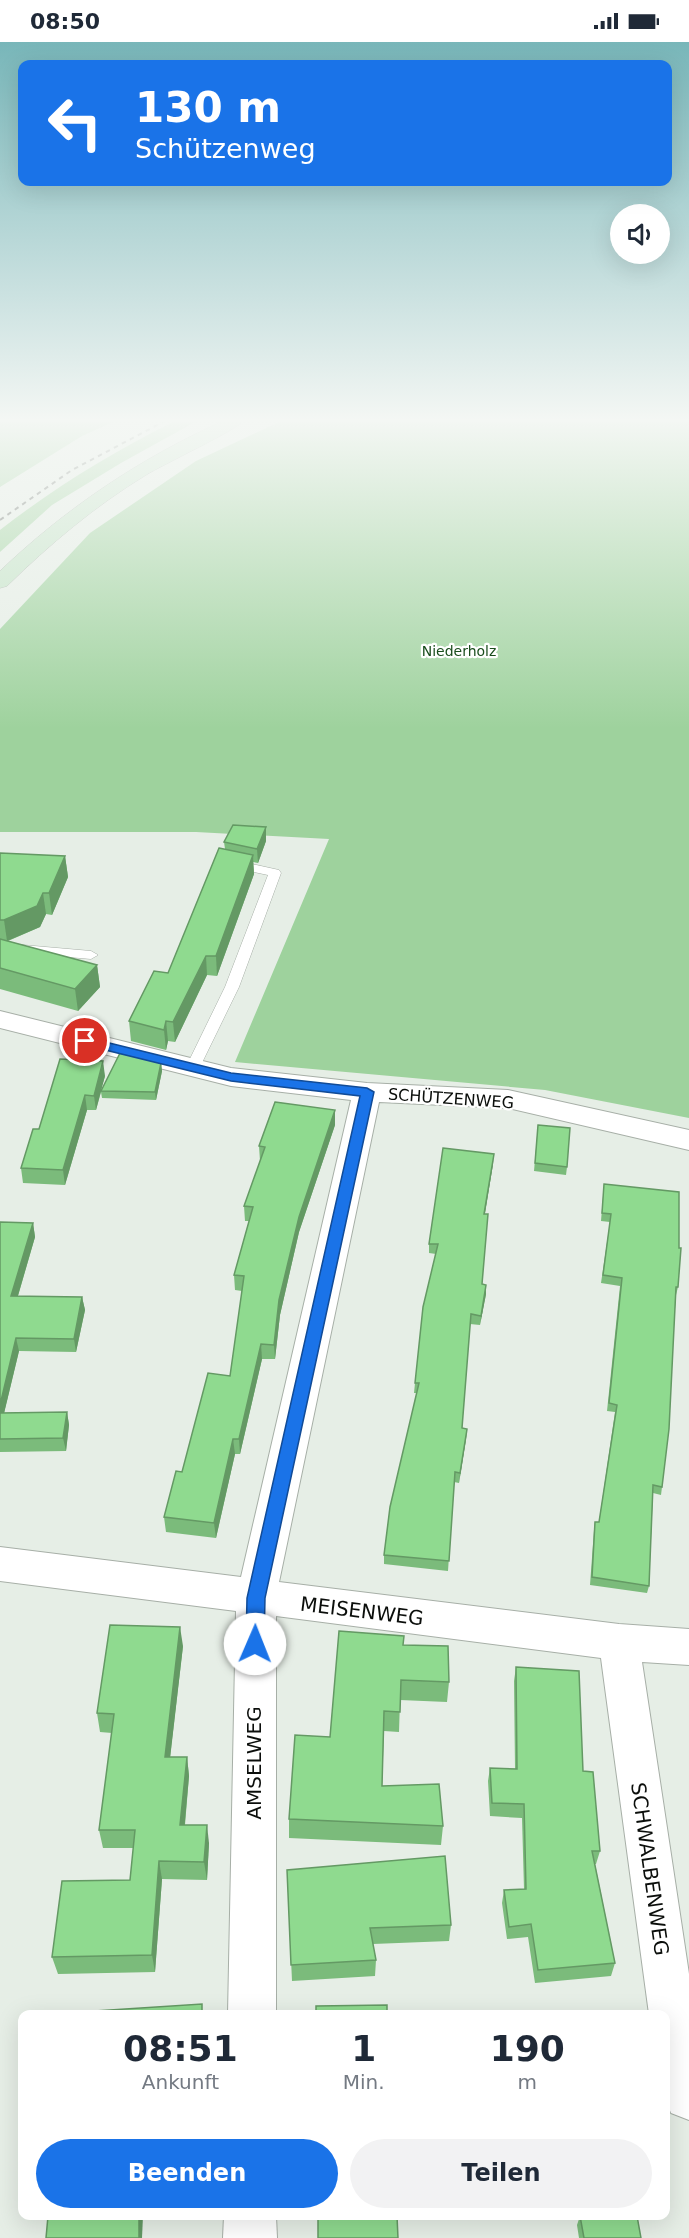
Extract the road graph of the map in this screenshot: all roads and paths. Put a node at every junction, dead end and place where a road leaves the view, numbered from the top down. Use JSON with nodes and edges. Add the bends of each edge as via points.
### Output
{"nodes":[{"id":1,"x":63,"y":524,"type":"edge"},
{"id":2,"x":0,"y":582,"type":"edge"},
{"id":3,"x":225,"y":862,"type":"edge"},
{"id":4,"x":0,"y":946,"type":"edge"},
{"id":5,"x":91,"y":956,"type":"dead end"},
{"id":6,"x":0,"y":1019,"type":"edge"},
{"id":7,"x":192,"y":1069,"type":"junction"},
{"id":8,"x":367,"y":1092,"type":"junction"},
{"id":9,"x":689,"y":1140,"type":"edge"},
{"id":10,"x":0,"y":1564,"type":"edge"},
{"id":11,"x":256,"y":1598,"type":"junction"},
{"id":12,"x":619,"y":1642,"type":"junction"},
{"id":13,"x":689,"y":1647,"type":"edge"},
{"id":14,"x":252,"y":2010,"type":"edge"},
{"id":15,"x":689,"y":2095,"type":"edge"},
{"id":16,"x":250,"y":2220,"type":"edge"},
{"id":17,"x":250,"y":2238,"type":"edge"}],
"edges":[{"from":1,"to":2,"type":"main road"},
{"from":3,"to":7,"type":"lane","via":[[274,873],[232,987]]},
{"from":4,"to":5,"type":"lane"},
{"from":6,"to":7,"type":"street","name":"SCHÜTZENWEG"},
{"from":7,"to":8,"type":"street","name":"SCHÜTZENWEG"},
{"from":8,"to":9,"type":"street","name":"SCHÜTZENWEG","via":[[508,1099]]},
{"from":8,"to":11,"type":"street","name":"AMSELWEG"},
{"from":10,"to":11,"type":"street","name":"MEISENWEG"},
{"from":11,"to":12,"type":"street","name":"MEISENWEG"},
{"from":11,"to":14,"type":"street","name":"AMSELWEG"},
{"from":12,"to":13,"type":"street","name":"MEISENWEG"},
{"from":12,"to":15,"type":"street","name":"SCHWALBENWEG","via":[[665,1973]]},
{"from":16,"to":17,"type":"street"}]}
